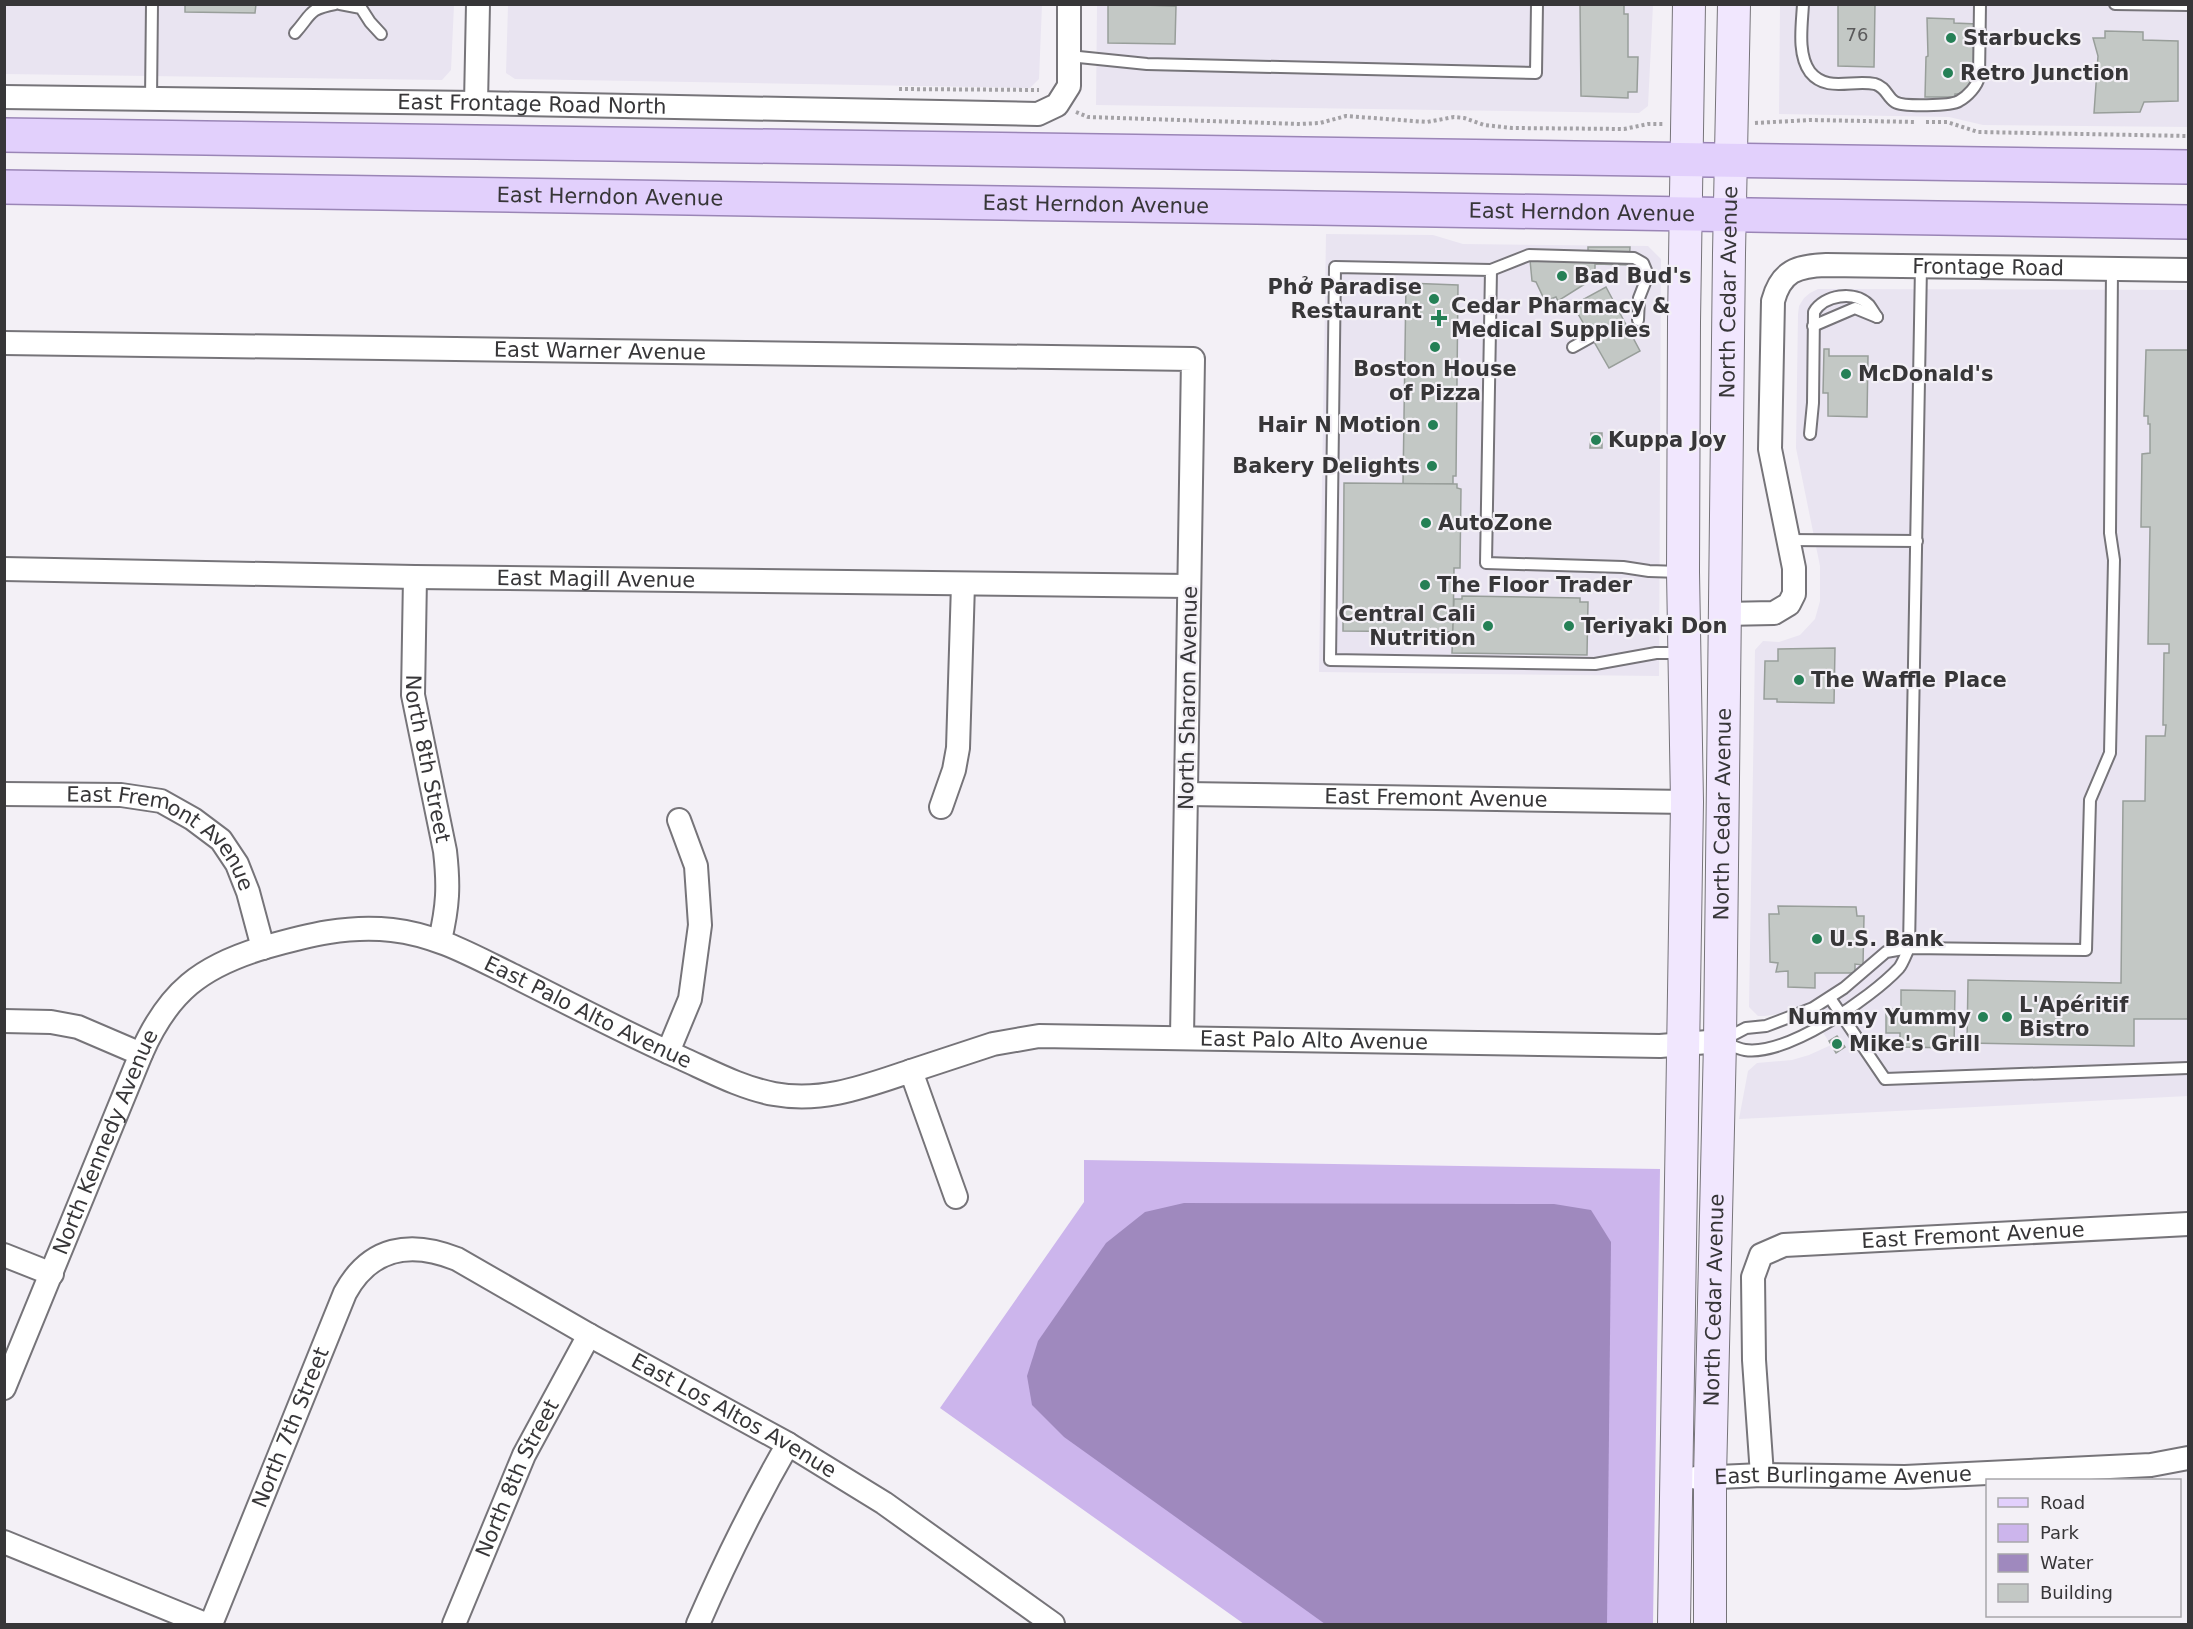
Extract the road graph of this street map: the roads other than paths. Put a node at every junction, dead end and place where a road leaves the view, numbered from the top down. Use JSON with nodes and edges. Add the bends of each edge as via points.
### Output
{"nodes":[{"id":1,"x":152,"y":4,"type":"edge"},
{"id":2,"x":335,"y":4,"type":"edge"},
{"id":3,"x":340,"y":4,"type":"edge"},
{"id":4,"x":478,"y":4,"type":"edge"},
{"id":5,"x":1070,"y":4,"type":"edge"},
{"id":6,"x":1537,"y":4,"type":"edge"},
{"id":7,"x":1689,"y":4,"type":"edge"},
{"id":8,"x":1734,"y":4,"type":"edge"},
{"id":9,"x":1803,"y":4,"type":"edge"},
{"id":10,"x":1980,"y":4,"type":"edge"},
{"id":11,"x":2115,"y":4,"type":"edge"},
{"id":12,"x":2188,"y":5,"type":"edge"},
{"id":13,"x":295,"y":33,"type":"dead end"},
{"id":14,"x":381,"y":34,"type":"dead end"},
{"id":15,"x":1069,"y":56,"type":"junction"},
{"id":16,"x":4,"y":97,"type":"edge"},
{"id":17,"x":151,"y":99,"type":"junction"},
{"id":18,"x":476,"y":103,"type":"junction"},
{"id":19,"x":4,"y":135,"type":"edge"},
{"id":20,"x":1686,"y":160,"type":"junction"},
{"id":21,"x":1730,"y":160,"type":"junction"},
{"id":22,"x":2188,"y":167,"type":"edge"},
{"id":23,"x":4,"y":187,"type":"edge"},
{"id":24,"x":1685,"y":214,"type":"junction"},
{"id":25,"x":1729,"y":215,"type":"junction"},
{"id":26,"x":2188,"y":222,"type":"edge"},
{"id":27,"x":1921,"y":266,"type":"junction"},
{"id":28,"x":2112,"y":269,"type":"junction"},
{"id":29,"x":1491,"y":270,"type":"junction"},
{"id":30,"x":2188,"y":270,"type":"edge"},
{"id":31,"x":1638,"y":320,"type":"dead end"},
{"id":32,"x":1813,"y":326,"type":"junction"},
{"id":33,"x":1591,"y":337,"type":"dead end"},
{"id":34,"x":4,"y":343,"type":"edge"},
{"id":35,"x":1573,"y":347,"type":"dead end"},
{"id":36,"x":1193,"y":359,"type":"joint"},
{"id":37,"x":1810,"y":434,"type":"dead end"},
{"id":38,"x":1788,"y":540,"type":"junction"},
{"id":39,"x":1917,"y":541,"type":"junction"},
{"id":40,"x":4,"y":569,"type":"edge"},
{"id":41,"x":1683,"y":572,"type":"junction"},
{"id":42,"x":416,"y":577,"type":"junction"},
{"id":43,"x":963,"y":584,"type":"junction"},
{"id":44,"x":1189,"y":586,"type":"junction"},
{"id":45,"x":1723,"y":614,"type":"junction"},
{"id":46,"x":1684,"y":653,"type":"junction"},
{"id":47,"x":4,"y":794,"type":"edge"},
{"id":48,"x":1186,"y":794,"type":"junction"},
{"id":49,"x":1687,"y":802,"type":"junction"},
{"id":50,"x":941,"y":807,"type":"dead end"},
{"id":51,"x":1722,"y":807,"type":"junction"},
{"id":52,"x":679,"y":820,"type":"dead end"},
{"id":53,"x":440,"y":940,"type":"junction"},
{"id":54,"x":263,"y":948,"type":"junction"},
{"id":55,"x":1910,"y":948,"type":"junction"},
{"id":56,"x":1830,"y":998,"type":"junction"},
{"id":57,"x":1840,"y":1014,"type":"junction"},
{"id":58,"x":4,"y":1021,"type":"edge"},
{"id":59,"x":1182,"y":1037,"type":"junction"},
{"id":60,"x":1720,"y":1041,"type":"junction"},
{"id":61,"x":1684,"y":1044,"type":"junction"},
{"id":62,"x":668,"y":1052,"type":"junction"},
{"id":63,"x":141,"y":1054,"type":"junction"},
{"id":64,"x":2188,"y":1068,"type":"edge"},
{"id":65,"x":911,"y":1071,"type":"junction"},
{"id":66,"x":956,"y":1197,"type":"dead end"},
{"id":67,"x":2188,"y":1224,"type":"edge"},
{"id":68,"x":393,"y":1251,"type":"joint"},
{"id":69,"x":4,"y":1255,"type":"edge"},
{"id":70,"x":52,"y":1274,"type":"junction"},
{"id":71,"x":589,"y":1335,"type":"junction"},
{"id":72,"x":4,"y":1388,"type":"edge"},
{"id":73,"x":788,"y":1444,"type":"junction"},
{"id":74,"x":2188,"y":1458,"type":"edge"},
{"id":75,"x":1762,"y":1475,"type":"junction"},
{"id":76,"x":1676,"y":1477,"type":"junction"},
{"id":77,"x":1710,"y":1478,"type":"junction"},
{"id":78,"x":4,"y":1542,"type":"edge"},
{"id":79,"x":205,"y":1624,"type":"edge"},
{"id":80,"x":211,"y":1624,"type":"edge"},
{"id":81,"x":454,"y":1624,"type":"edge"},
{"id":82,"x":698,"y":1624,"type":"edge"},
{"id":83,"x":1053,"y":1624,"type":"edge"},
{"id":84,"x":1674,"y":1624,"type":"edge"},
{"id":85,"x":1710,"y":1624,"type":"edge"}],
"edges":[{"from":1,"to":17,"type":"lane"},
{"from":2,"to":13,"type":"lane","via":[[317,8]]},
{"from":3,"to":14,"type":"lane","via":[[361,8]]},
{"from":4,"to":18,"type":"street"},
{"from":5,"to":15,"type":"street"},
{"from":6,"to":15,"type":"lane","via":[[1536,73],[1147,64]]},
{"from":7,"to":20,"type":"main road","name":"North Cedar Avenue"},
{"from":8,"to":21,"type":"main road","name":"North Cedar Avenue"},
{"from":9,"to":10,"type":"lane","via":[[1804,60],[1817,80],[1827,84],[1875,84],[1894,101],[1906,104],[1959,102],[1977,85]]},
{"from":11,"to":12,"type":"lane"},
{"from":15,"to":18,"type":"street","name":"East Frontage Road North","via":[[1069,86],[1057,105],[1038,114]]},
{"from":16,"to":17,"type":"street","name":"East Frontage Road North"},
{"from":17,"to":18,"type":"street","name":"East Frontage Road North"},
{"from":19,"to":20,"type":"main road"},
{"from":20,"to":21,"type":"main road"},
{"from":20,"to":24,"type":"main road","name":"North Cedar Avenue"},
{"from":21,"to":22,"type":"main road"},
{"from":21,"to":25,"type":"main road","name":"North Cedar Avenue"},
{"from":23,"to":24,"type":"main road","name":"East Herndon Avenue"},
{"from":24,"to":25,"type":"main road","name":"East Herndon Avenue"},
{"from":24,"to":41,"type":"main road","name":"North Cedar Avenue"},
{"from":25,"to":26,"type":"main road","name":"East Herndon Avenue"},
{"from":25,"to":45,"type":"main road","name":"North Cedar Avenue"},
{"from":27,"to":28,"type":"street","name":"Frontage Road"},
{"from":27,"to":38,"type":"street","name":"Frontage Road","via":[[1805,266],[1788,274],[1777,286],[1773,302],[1770,449]]},
{"from":27,"to":39,"type":"lane"},
{"from":28,"to":30,"type":"street","name":"Frontage Road"},
{"from":28,"to":55,"type":"lane","via":[[2110,533],[2114,560],[2110,753],[2090,800],[2086,950]]},
{"from":29,"to":31,"type":"lane","via":[[1529,255],[1634,258],[1643,263],[1648,274],[1639,298]]},
{"from":29,"to":41,"type":"lane","via":[[1486,563]]},
{"from":29,"to":46,"type":"lane","via":[[1335,267],[1330,660],[1595,664],[1656,652]]},
{"from":32,"to":32,"type":"lane","via":[[1818,305],[1838,297],[1853,297],[1868,304],[1877,317],[1855,308]]},
{"from":32,"to":37,"type":"lane"},
{"from":33,"to":35,"type":"lane"},
{"from":34,"to":36,"type":"street","name":"East Warner Avenue"},
{"from":36,"to":44,"type":"street","name":"North Sharon Avenue"},
{"from":38,"to":39,"type":"lane"},
{"from":38,"to":45,"type":"street","via":[[1795,580],[1789,604],[1766,614]]},
{"from":39,"to":55,"type":"lane"},
{"from":40,"to":42,"type":"street","name":"East Magill Avenue"},
{"from":41,"to":46,"type":"main road","name":"North Cedar Avenue"},
{"from":41,"to":51,"type":"main road","via":[[1699,576],[1709,597],[1708,729]]},
{"from":42,"to":43,"type":"street","name":"East Magill Avenue"},
{"from":42,"to":53,"type":"street","name":"North 8th Street","via":[[413,695],[448,876],[448,905]]},
{"from":43,"to":44,"type":"street","name":"East Magill Avenue"},
{"from":43,"to":50,"type":"street","via":[[957,748]]},
{"from":44,"to":48,"type":"street","name":"North Sharon Avenue"},
{"from":45,"to":51,"type":"main road","name":"North Cedar Avenue"},
{"from":46,"to":49,"type":"main road","name":"North Cedar Avenue"},
{"from":47,"to":54,"type":"street","name":"East Fremont Avenue","via":[[121,795],[161,801],[193,819],[221,840],[237,864]]},
{"from":48,"to":49,"type":"street","name":"East Fremont Avenue"},
{"from":48,"to":59,"type":"street","name":"North Sharon Avenue"},
{"from":49,"to":61,"type":"main road","name":"North Cedar Avenue"},
{"from":51,"to":60,"type":"main road","name":"North Cedar Avenue"},
{"from":52,"to":62,"type":"street","via":[[696,866],[700,925],[690,999]]},
{"from":53,"to":54,"type":"street","name":"East Palo Alto Avenue","via":[[391,930],[362,929],[331,931]]},
{"from":53,"to":62,"type":"street","name":"East Palo Alto Avenue"},
{"from":54,"to":63,"type":"street","name":"North Kennedy Avenue","via":[[218,965],[189,984],[165,1009]]},
{"from":55,"to":56,"type":"lane","via":[[1886,952]]},
{"from":55,"to":57,"type":"lane","via":[[1900,967]]},
{"from":56,"to":57,"type":"lane"},
{"from":56,"to":60,"type":"lane","via":[[1795,1017],[1746,1028]]},
{"from":57,"to":60,"type":"lane","via":[[1807,1034],[1772,1047],[1746,1050]]},
{"from":57,"to":64,"type":"lane","via":[[1884,1079]]},
{"from":58,"to":63,"type":"street","via":[[78,1027]]},
{"from":59,"to":61,"type":"street","name":"East Palo Alto Avenue"},
{"from":59,"to":65,"type":"street","name":"East Palo Alto Avenue","via":[[1017,1038]]},
{"from":60,"to":61,"type":"street","name":"East Palo Alto Avenue"},
{"from":60,"to":77,"type":"main road","name":"North Cedar Avenue"},
{"from":61,"to":76,"type":"main road","name":"North Cedar Avenue"},
{"from":62,"to":65,"type":"street","name":"East Palo Alto Avenue","via":[[747,1087],[800,1098],[852,1091]]},
{"from":63,"to":70,"type":"street","name":"North Kennedy Avenue"},
{"from":65,"to":66,"type":"street"},
{"from":67,"to":75,"type":"street","name":"East Fremont Avenue","via":[[1784,1245],[1761,1255],[1752,1276]]},
{"from":68,"to":71,"type":"street","name":"East Los Altos Avenue","via":[[424,1249],[457,1259]]},
{"from":68,"to":80,"type":"street","name":"North 7th Street","via":[[363,1267],[345,1293]]},
{"from":69,"to":70,"type":"street"},
{"from":70,"to":72,"type":"street","name":"North Kennedy Avenue"},
{"from":71,"to":73,"type":"street","name":"East Los Altos Avenue"},
{"from":71,"to":81,"type":"street","name":"North 8th Street","via":[[524,1455]]},
{"from":73,"to":82,"type":"street","via":[[725,1561]]},
{"from":73,"to":83,"type":"street","name":"East Los Altos Avenue","via":[[884,1503]]},
{"from":74,"to":75,"type":"street","name":"East Burlingame Avenue","via":[[2151,1465],[1905,1478]]},
{"from":75,"to":77,"type":"street","name":"East Burlingame Avenue"},
{"from":76,"to":77,"type":"street","name":"East Burlingame Avenue"},
{"from":76,"to":84,"type":"main road","name":"North Cedar Avenue"},
{"from":77,"to":85,"type":"main road","name":"North Cedar Avenue"},
{"from":78,"to":79,"type":"street"}]}
